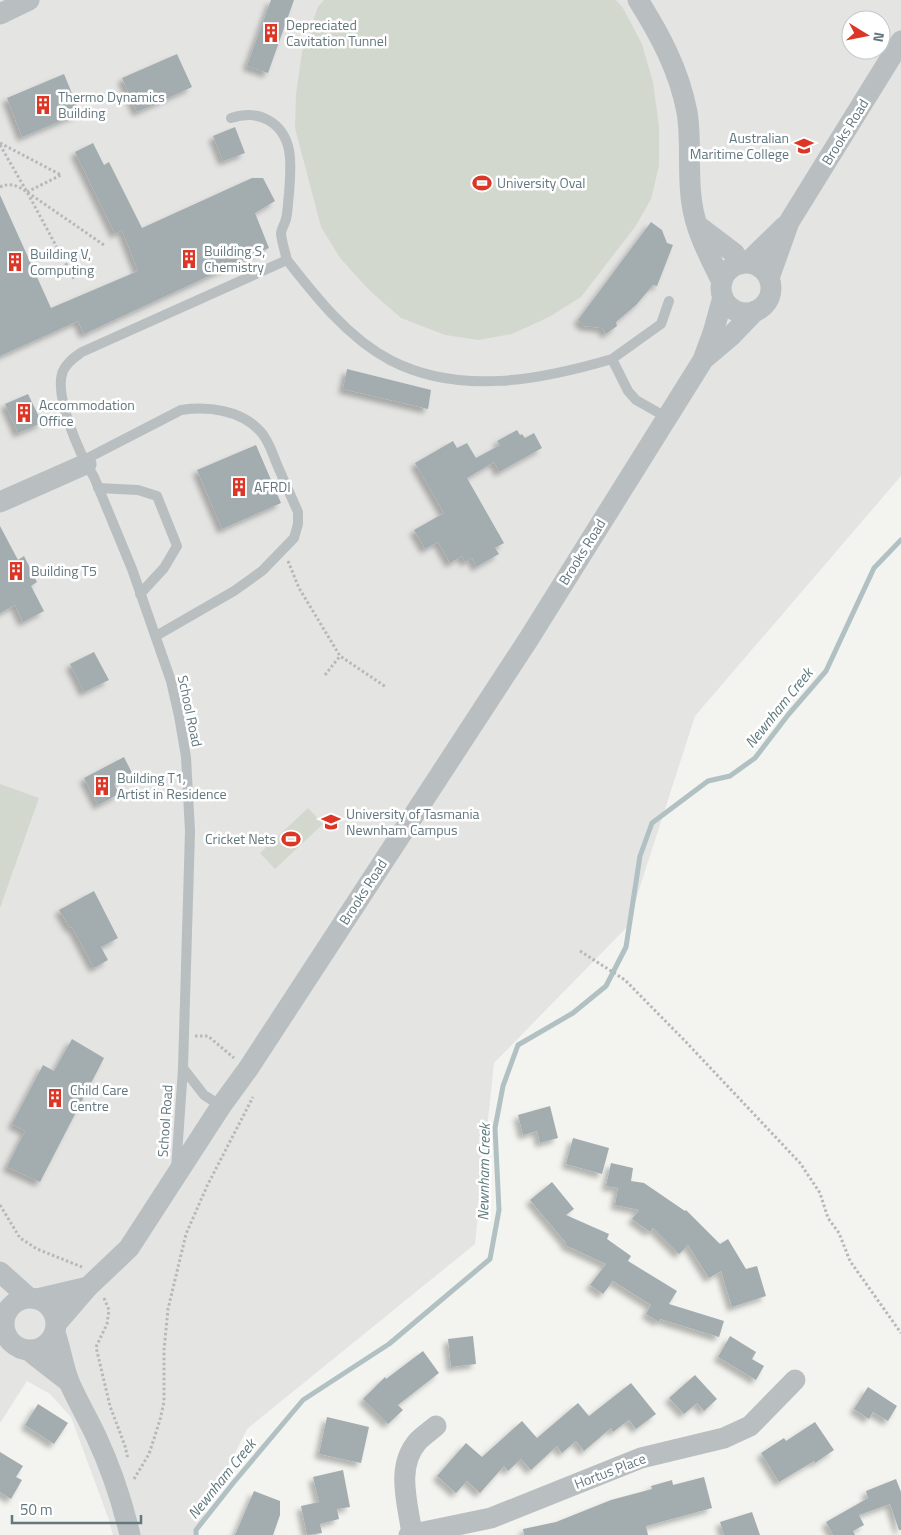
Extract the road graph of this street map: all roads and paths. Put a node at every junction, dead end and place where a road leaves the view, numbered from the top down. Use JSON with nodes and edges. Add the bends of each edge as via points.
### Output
{"nodes":[{"id":1,"x":638,"y":0,"type":"edge"},
{"id":2,"x":23,"y":1,"type":"edge"},
{"id":3,"x":0,"y":14,"type":"edge"},
{"id":4,"x":901,"y":41,"type":"edge"},
{"id":5,"x":231,"y":118,"type":"dead end"},
{"id":6,"x":0,"y":144,"type":"edge"},
{"id":7,"x":0,"y":187,"type":"edge"},
{"id":8,"x":27,"y":192,"type":"junction"},
{"id":9,"x":789,"y":222,"type":"junction"},
{"id":10,"x":698,"y":230,"type":"junction"},
{"id":11,"x":104,"y":245,"type":"dead end"},
{"id":12,"x":287,"y":260,"type":"junction"},
{"id":13,"x":744,"y":264,"type":"junction"},
{"id":14,"x":769,"y":278,"type":"junction"},
{"id":15,"x":74,"y":280,"type":"dead end"},
{"id":16,"x":722,"y":290,"type":"junction"},
{"id":17,"x":669,"y":301,"type":"dead end"},
{"id":18,"x":755,"y":311,"type":"junction"},
{"id":19,"x":612,"y":360,"type":"junction"},
{"id":20,"x":703,"y":360,"type":"junction"},
{"id":21,"x":666,"y":418,"type":"junction"},
{"id":22,"x":85,"y":462,"type":"junction"},
{"id":23,"x":98,"y":488,"type":"junction"},
{"id":24,"x":0,"y":502,"type":"edge"},
{"id":25,"x":283,"y":550,"type":"junction"},
{"id":26,"x":140,"y":594,"type":"junction"},
{"id":27,"x":156,"y":636,"type":"junction"},
{"id":28,"x":340,"y":656,"type":"junction"},
{"id":29,"x":324,"y":675,"type":"dead end"},
{"id":30,"x":386,"y":687,"type":"dead end"},
{"id":31,"x":580,"y":950,"type":"dead end"},
{"id":32,"x":184,"y":1036,"type":"junction"},
{"id":33,"x":183,"y":1068,"type":"junction"},
{"id":34,"x":248,"y":1069,"type":"junction"},
{"id":35,"x":254,"y":1096,"type":"dead end"},
{"id":36,"x":221,"y":1106,"type":"junction"},
{"id":37,"x":175,"y":1177,"type":"junction"},
{"id":38,"x":0,"y":1205,"type":"edge"},
{"id":39,"x":0,"y":1272,"type":"edge"},
{"id":40,"x":92,"y":1284,"type":"junction"},
{"id":41,"x":0,"y":1291,"type":"edge"},
{"id":42,"x":33,"y":1299,"type":"junction"},
{"id":43,"x":5,"y":1319,"type":"junction"},
{"id":44,"x":55,"y":1328,"type":"junction"},
{"id":45,"x":901,"y":1332,"type":"edge"},
{"id":46,"x":28,"y":1350,"type":"junction"},
{"id":47,"x":795,"y":1380,"type":"dead end"},
{"id":48,"x":69,"y":1382,"type":"junction"},
{"id":49,"x":436,"y":1426,"type":"dead end"},
{"id":50,"x":129,"y":1464,"type":"dead end"},
{"id":51,"x":130,"y":1472,"type":"dead end"},
{"id":52,"x":130,"y":1535,"type":"edge"},
{"id":53,"x":410,"y":1535,"type":"edge"}],
"edges":[{"from":1,"to":10,"type":"street","via":[[664,44],[678,76],[686,110],[691,202]]},
{"from":2,"to":3,"type":"street"},
{"from":4,"to":9,"type":"street","name":"Brooks Road"},
{"from":5,"to":12,"type":"lane","via":[[242,114],[264,118],[284,134],[291,174],[286,220],[281,232]]},
{"from":6,"to":8,"type":"path"},
{"from":6,"to":8,"type":"path","via":[[61,175]]},
{"from":7,"to":8,"type":"path","via":[[6,184],[18,186]]},
{"from":8,"to":11,"type":"path"},
{"from":8,"to":15,"type":"path"},
{"from":9,"to":13,"type":"street","name":"Brooks Road"},
{"from":9,"to":14,"type":"street","name":"Brooks Road"},
{"from":10,"to":13,"type":"street","via":[[734,253]]},
{"from":10,"to":16,"type":"street"},
{"from":12,"to":19,"type":"lane","via":[[309,289],[367,345],[390,360],[433,376],[477,381],[528,379]]},
{"from":12,"to":22,"type":"lane","name":"School Road","via":[[71,359],[60,381],[62,399]]},
{"from":13,"to":14,"type":"street","via":[[759,267]]},
{"from":13,"to":16,"type":"street","via":[[730,269],[725,275]]},
{"from":14,"to":18,"type":"street","via":[[770,294],[762,307]]},
{"from":16,"to":18,"type":"street","via":[[727,304],[740,312]]},
{"from":16,"to":20,"type":"street","name":"Brooks Road","via":[[713,333]]},
{"from":17,"to":19,"type":"lane","via":[[661,324]]},
{"from":18,"to":20,"type":"street","name":"Brooks Road"},
{"from":19,"to":21,"type":"lane","via":[[636,400]]},
{"from":20,"to":21,"type":"street","name":"Brooks Road"},
{"from":21,"to":34,"type":"street","name":"Brooks Road","via":[[528,640]]},
{"from":22,"to":23,"type":"lane","name":"School Road"},
{"from":22,"to":24,"type":"street"},
{"from":22,"to":25,"type":"lane","via":[[181,410],[196,408],[231,412],[261,432],[298,512],[294,538]]},
{"from":23,"to":26,"type":"lane","name":"School Road"},
{"from":23,"to":26,"type":"lane","via":[[138,490],[157,496],[177,546],[164,568]]},
{"from":25,"to":27,"type":"lane","via":[[262,571],[234,591]]},
{"from":25,"to":28,"type":"path","via":[[299,588]]},
{"from":26,"to":27,"type":"lane","name":"School Road"},
{"from":27,"to":32,"type":"lane","name":"School Road","via":[[179,716],[189,795]]},
{"from":28,"to":29,"type":"path"},
{"from":28,"to":30,"type":"path"},
{"from":31,"to":45,"type":"path","via":[[625,980],[800,1163],[820,1193],[828,1218],[839,1233],[850,1261]]},
{"from":32,"to":33,"type":"lane","name":"School Road"},
{"from":32,"to":34,"type":"path","via":[[208,1036]]},
{"from":33,"to":36,"type":"lane","name":"School Road","via":[[204,1095]]},
{"from":33,"to":37,"type":"lane","name":"School Road"},
{"from":34,"to":36,"type":"street","name":"Brooks Road"},
{"from":35,"to":51,"type":"path","via":[[186,1234],[168,1309],[164,1402],[160,1420],[149,1454],[132,1481]]},
{"from":36,"to":37,"type":"street","name":"Brooks Road"},
{"from":37,"to":40,"type":"street","name":"Brooks Road","via":[[129,1248]]},
{"from":38,"to":40,"type":"path","via":[[20,1238],[37,1250],[80,1266]]},
{"from":39,"to":42,"type":"street"},
{"from":40,"to":42,"type":"street"},
{"from":40,"to":44,"type":"street","name":"Brooks Road"},
{"from":40,"to":50,"type":"path","via":[[109,1310],[107,1324],[96,1347],[110,1406]]},
{"from":41,"to":43,"type":"street"},
{"from":42,"to":43,"type":"street","via":[[13,1304]]},
{"from":42,"to":44,"type":"street","via":[[50,1308]]},
{"from":43,"to":46,"type":"street","via":[[4,1328],[12,1343]]},
{"from":44,"to":46,"type":"street","via":[[51,1340],[44,1346]]},
{"from":44,"to":48,"type":"street"},
{"from":46,"to":48,"type":"street"},
{"from":47,"to":53,"type":"street","name":"Hortus Place","via":[[750,1426],[731,1436],[642,1458],[491,1518]]},
{"from":48,"to":52,"type":"street","via":[[110,1468]]},
{"from":49,"to":53,"type":"street","via":[[417,1442],[407,1460],[404,1476]]}]}
